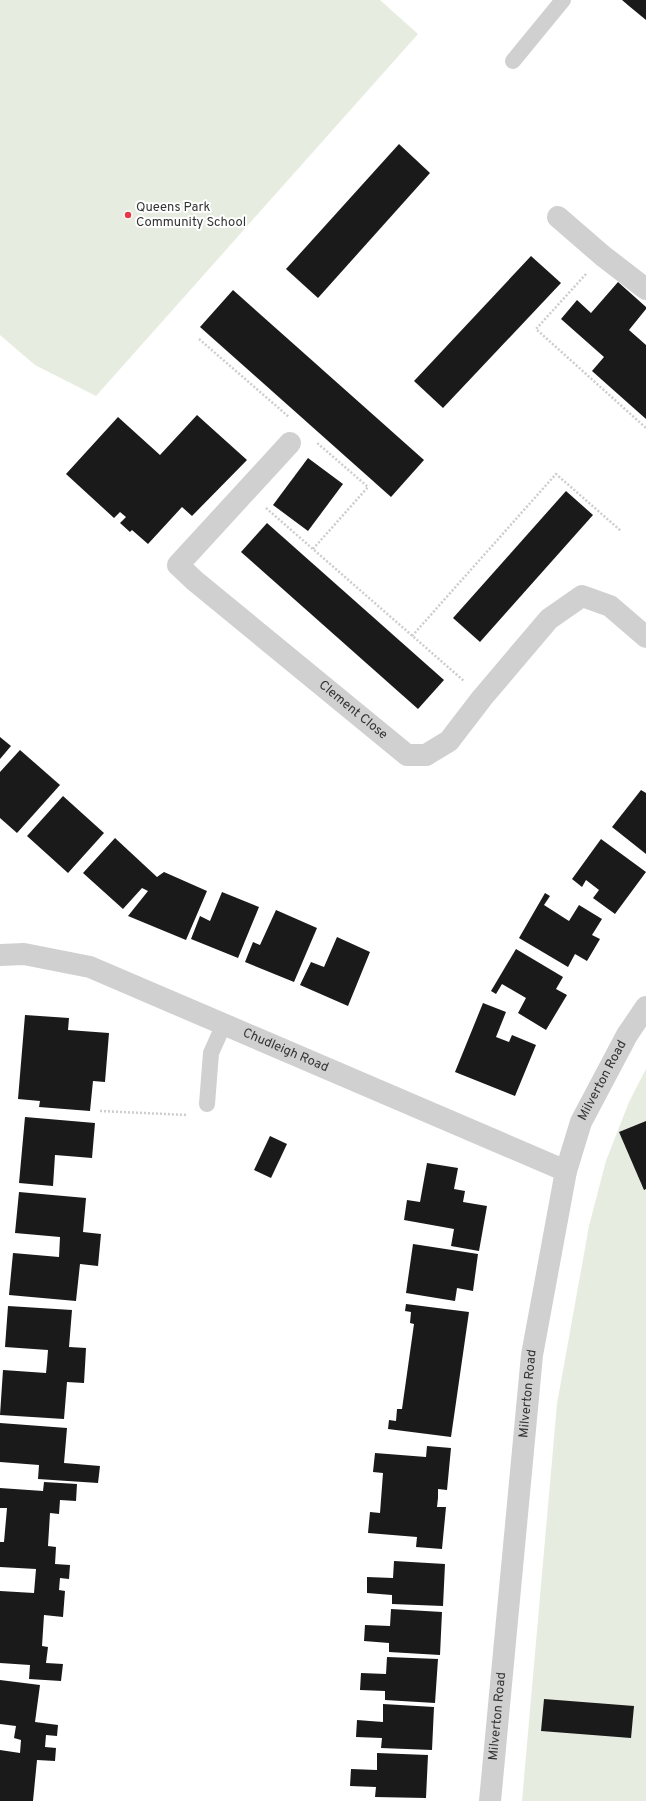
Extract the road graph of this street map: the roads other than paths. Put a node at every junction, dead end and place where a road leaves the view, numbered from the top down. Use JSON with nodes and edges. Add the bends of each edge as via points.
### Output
{"nodes":[{"id":1,"x":564,"y":0,"type":"edge"},
{"id":2,"x":513,"y":61,"type":"dead end"},
{"id":3,"x":558,"y":217,"type":"dead end"},
{"id":4,"x":646,"y":290,"type":"edge"},
{"id":5,"x":290,"y":443,"type":"dead end"},
{"id":6,"x":646,"y":638,"type":"edge"},
{"id":7,"x":0,"y":955,"type":"edge"},
{"id":8,"x":646,"y":1008,"type":"edge"},
{"id":9,"x":224,"y":1024,"type":"junction"},
{"id":10,"x":207,"y":1104,"type":"road end"},
{"id":11,"x":566,"y":1171,"type":"junction"},
{"id":12,"x":490,"y":1801,"type":"edge"}],
"edges":[{"from":1,"to":2,"type":"lane"},
{"from":3,"to":4,"type":"street"},
{"from":5,"to":6,"type":"street","name":"Clement Close","via":[[178,565],[407,755],[426,755],[449,741],[549,619],[582,596],[610,606]]},
{"from":7,"to":9,"type":"street","name":"Chudleigh Road","via":[[24,954],[90,967]]},
{"from":8,"to":11,"type":"street","name":"Milverton Road","via":[[627,1035],[581,1122]]},
{"from":9,"to":10,"type":"lane","via":[[211,1053]]},
{"from":9,"to":11,"type":"street","name":"Chudleigh Road"},
{"from":11,"to":12,"type":"street","name":"Milverton Road","via":[[532,1355]]}]}
